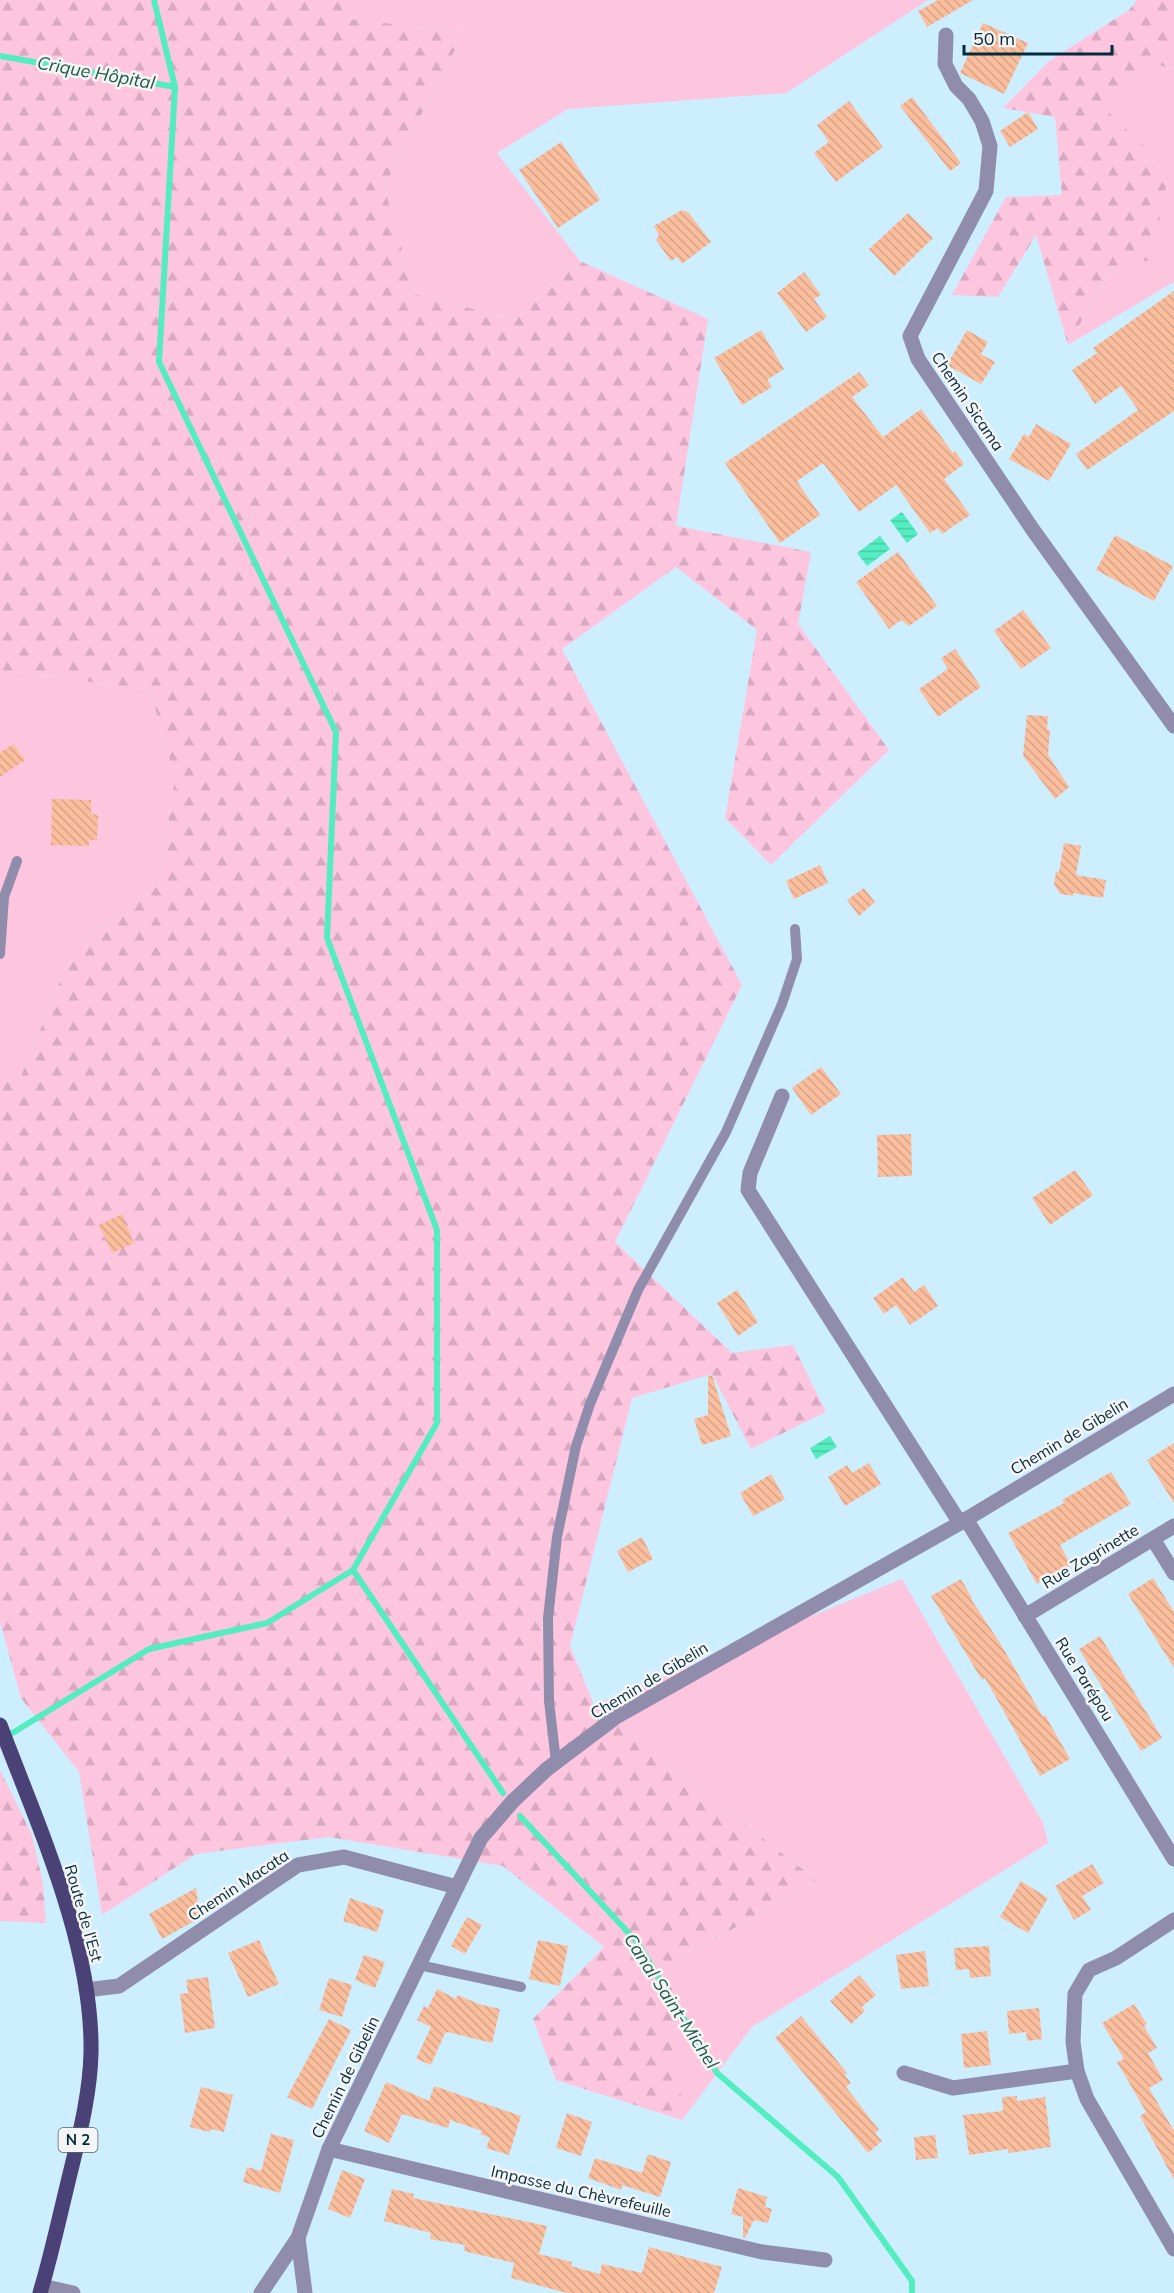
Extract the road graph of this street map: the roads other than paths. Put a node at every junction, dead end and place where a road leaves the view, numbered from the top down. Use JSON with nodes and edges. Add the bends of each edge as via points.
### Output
{"nodes":[{"id":1,"x":946,"y":35,"type":"dead end"},
{"id":2,"x":1174,"y":726,"type":"edge"},
{"id":3,"x":17,"y":861,"type":"dead end"},
{"id":4,"x":795,"y":929,"type":"dead end"},
{"id":5,"x":0,"y":954,"type":"edge"},
{"id":6,"x":782,"y":1096,"type":"dead end"},
{"id":7,"x":1174,"y":1394,"type":"edge"},
{"id":8,"x":963,"y":1521,"type":"junction"},
{"id":9,"x":1174,"y":1526,"type":"edge"},
{"id":10,"x":1153,"y":1539,"type":"junction"},
{"id":11,"x":1174,"y":1574,"type":"edge"},
{"id":12,"x":1025,"y":1616,"type":"junction"},
{"id":13,"x":1,"y":1727,"type":"edge"},
{"id":14,"x":556,"y":1762,"type":"junction"},
{"id":15,"x":1174,"y":1859,"type":"edge"},
{"id":16,"x":457,"y":1887,"type":"junction"},
{"id":17,"x":1174,"y":1920,"type":"edge"},
{"id":18,"x":419,"y":1965,"type":"junction"},
{"id":19,"x":521,"y":1987,"type":"dead end"},
{"id":20,"x":86,"y":1990,"type":"junction"},
{"id":21,"x":1077,"y":2071,"type":"junction"},
{"id":22,"x":904,"y":2073,"type":"dead end"},
{"id":23,"x":329,"y":2150,"type":"junction"},
{"id":24,"x":298,"y":2238,"type":"junction"},
{"id":25,"x":1174,"y":2249,"type":"edge"},
{"id":26,"x":825,"y":2260,"type":"dead end"},
{"id":27,"x":41,"y":2290,"type":"edge"},
{"id":28,"x":73,"y":2293,"type":"edge"},
{"id":29,"x":261,"y":2293,"type":"edge"},
{"id":30,"x":305,"y":2293,"type":"edge"}],
"edges":[{"from":1,"to":2,"type":"street","name":"Chemin Sicama","via":[[945,64],[982,121],[990,146],[986,191],[910,336],[918,359],[943,397]]},
{"from":3,"to":5,"type":"lane","via":[[4,897]]},
{"from":4,"to":14,"type":"lane","via":[[796,959],[782,1004],[726,1132],[638,1290],[576,1446],[557,1537],[548,1618],[548,1681]]},
{"from":6,"to":8,"type":"street","name":"Rue Parépou","via":[[750,1173],[748,1190]]},
{"from":7,"to":8,"type":"street","name":"Chemin de Gibelin"},
{"from":8,"to":12,"type":"street","name":"Rue Parépou"},
{"from":8,"to":14,"type":"street","name":"Chemin de Gibelin","via":[[616,1717]]},
{"from":9,"to":10,"type":"street","name":"Rue Zagrinette"},
{"from":10,"to":11,"type":"street"},
{"from":10,"to":12,"type":"street","name":"Rue Zagrinette"},
{"from":12,"to":15,"type":"street","name":"Rue Parépou"},
{"from":13,"to":20,"type":"main road","name":"Route de l'Est","number":"N 2","via":[[75,1935]]},
{"from":14,"to":16,"type":"street","name":"Chemin de Gibelin","via":[[513,1801],[481,1838]]},
{"from":16,"to":18,"type":"street","name":"Chemin de Gibelin"},
{"from":16,"to":20,"type":"street","name":"Chemin Macata","via":[[344,1857],[298,1865],[119,1986]]},
{"from":17,"to":21,"type":"street","via":[[1116,1958],[1089,1970],[1075,1994],[1073,2042]]},
{"from":18,"to":19,"type":"lane"},
{"from":18,"to":23,"type":"street","name":"Chemin de Gibelin"},
{"from":20,"to":27,"type":"main road","name":"Route de l'Est","number":"N 2","via":[[91,2052],[85,2113]]},
{"from":21,"to":22,"type":"street","via":[[952,2088]]},
{"from":21,"to":25,"type":"street","via":[[1088,2099]]},
{"from":23,"to":24,"type":"street","name":"Chemin de Gibelin"},
{"from":23,"to":26,"type":"street","name":"Impasse du Chèvrefeuille","via":[[762,2252]]},
{"from":24,"to":29,"type":"street","name":"Chemin de Gibelin"},
{"from":24,"to":30,"type":"street","name":"Chemin de Gibelin"},
{"from":27,"to":28,"type":"street"}]}
